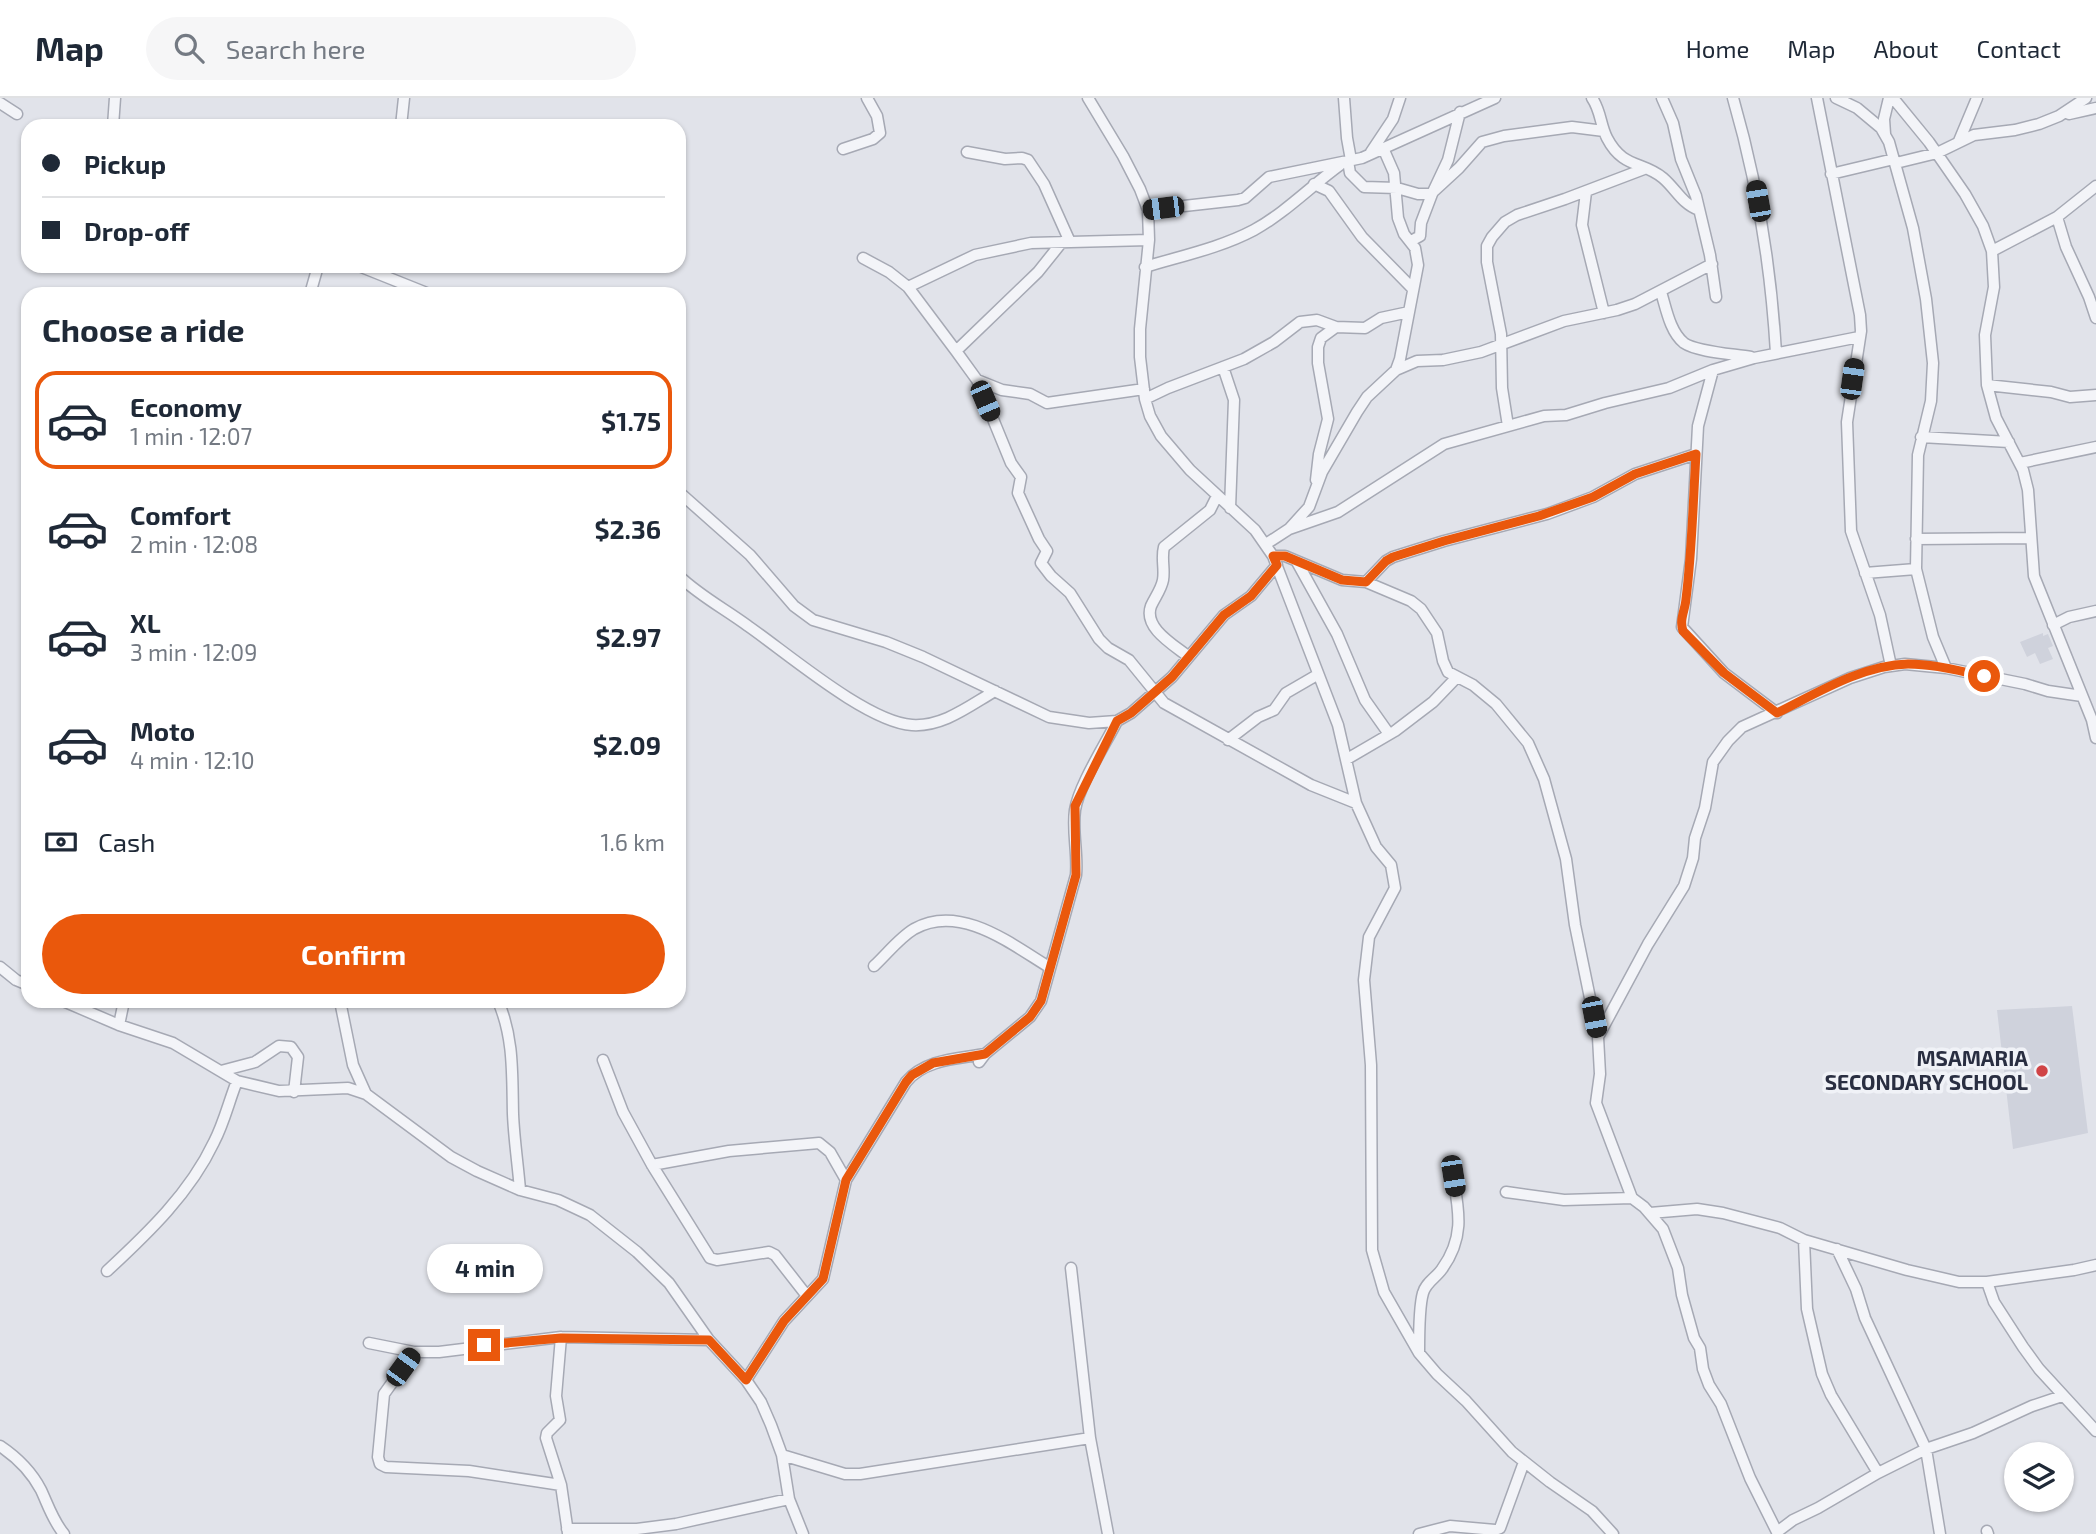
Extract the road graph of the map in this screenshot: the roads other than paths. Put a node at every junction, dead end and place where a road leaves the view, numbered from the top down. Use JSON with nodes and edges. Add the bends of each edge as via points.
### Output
{"nodes":[{"id":1,"x":115,"y":98,"type":"edge"},
{"id":2,"x":404,"y":98,"type":"edge"},
{"id":3,"x":867,"y":98,"type":"edge"},
{"id":4,"x":1088,"y":98,"type":"edge"},
{"id":5,"x":1344,"y":98,"type":"edge"},
{"id":6,"x":1400,"y":98,"type":"edge"},
{"id":7,"x":1495,"y":98,"type":"edge"},
{"id":8,"x":1592,"y":98,"type":"edge"},
{"id":9,"x":1662,"y":98,"type":"edge"},
{"id":10,"x":1733,"y":98,"type":"edge"},
{"id":11,"x":1817,"y":98,"type":"edge"},
{"id":12,"x":1836,"y":98,"type":"edge"},
{"id":13,"x":1891,"y":98,"type":"edge"},
{"id":14,"x":1977,"y":98,"type":"edge"},
{"id":15,"x":2086,"y":98,"type":"edge"},
{"id":16,"x":0,"y":103,"type":"edge"},
{"id":17,"x":2096,"y":108,"type":"edge"},
{"id":18,"x":1460,"y":112,"type":"junction"},
{"id":19,"x":17,"y":114,"type":"dead end"},
{"id":20,"x":2059,"y":116,"type":"junction"},
{"id":21,"x":114,"y":119,"type":"edge"},
{"id":22,"x":402,"y":119,"type":"edge"},
{"id":23,"x":1604,"y":131,"type":"junction"},
{"id":24,"x":1885,"y":135,"type":"junction"},
{"id":25,"x":1959,"y":141,"type":"junction"},
{"id":26,"x":1383,"y":148,"type":"junction"},
{"id":27,"x":843,"y":149,"type":"dead end"},
{"id":28,"x":967,"y":152,"type":"dead end"},
{"id":29,"x":1937,"y":153,"type":"junction"},
{"id":30,"x":1368,"y":155,"type":"junction"},
{"id":31,"x":1348,"y":161,"type":"junction"},
{"id":32,"x":1895,"y":161,"type":"junction"},
{"id":33,"x":1644,"y":169,"type":"junction"},
{"id":34,"x":1831,"y":174,"type":"junction"},
{"id":35,"x":1314,"y":184,"type":"junction"},
{"id":36,"x":2096,"y":186,"type":"edge"},
{"id":37,"x":1397,"y":188,"type":"junction"},
{"id":38,"x":1586,"y":192,"type":"junction"},
{"id":39,"x":1433,"y":193,"type":"junction"},
{"id":40,"x":1148,"y":210,"type":"junction"},
{"id":41,"x":1699,"y":210,"type":"junction"},
{"id":42,"x":2057,"y":217,"type":"junction"},
{"id":43,"x":1149,"y":240,"type":"junction"},
{"id":44,"x":1411,"y":241,"type":"junction"},
{"id":45,"x":1066,"y":242,"type":"junction"},
{"id":46,"x":1992,"y":251,"type":"junction"},
{"id":47,"x":863,"y":258,"type":"dead end"},
{"id":48,"x":1712,"y":264,"type":"junction"},
{"id":49,"x":1145,"y":267,"type":"junction"},
{"id":50,"x":379,"y":273,"type":"edge"},
{"id":51,"x":412,"y":287,"type":"edge"},
{"id":52,"x":908,"y":287,"type":"junction"},
{"id":53,"x":1413,"y":289,"type":"junction"},
{"id":54,"x":1661,"y":292,"type":"junction"},
{"id":55,"x":1716,"y":297,"type":"dead end"},
{"id":56,"x":1409,"y":312,"type":"junction"},
{"id":57,"x":1604,"y":313,"type":"junction"},
{"id":58,"x":2096,"y":318,"type":"edge"},
{"id":59,"x":1336,"y":327,"type":"junction"},
{"id":60,"x":1859,"y":337,"type":"junction"},
{"id":61,"x":1501,"y":344,"type":"junction"},
{"id":62,"x":956,"y":351,"type":"junction"},
{"id":63,"x":1776,"y":353,"type":"junction"},
{"id":64,"x":1754,"y":358,"type":"junction"},
{"id":65,"x":1223,"y":367,"type":"junction"},
{"id":66,"x":1396,"y":370,"type":"junction"},
{"id":67,"x":1713,"y":370,"type":"junction"},
{"id":68,"x":977,"y":380,"type":"junction"},
{"id":69,"x":1987,"y":385,"type":"junction"},
{"id":70,"x":1144,"y":394,"type":"junction"},
{"id":71,"x":2096,"y":395,"type":"edge"},
{"id":72,"x":1508,"y":426,"type":"junction"},
{"id":73,"x":1921,"y":437,"type":"junction"},
{"id":74,"x":2009,"y":442,"type":"junction"},
{"id":75,"x":2096,"y":447,"type":"edge"},
{"id":76,"x":1696,"y":454,"type":"junction"},
{"id":77,"x":2020,"y":463,"type":"junction"},
{"id":78,"x":1316,"y":488,"type":"junction"},
{"id":79,"x":1217,"y":496,"type":"junction"},
{"id":80,"x":686,"y":502,"type":"edge"},
{"id":81,"x":1230,"y":508,"type":"junction"},
{"id":82,"x":1289,"y":530,"type":"junction"},
{"id":83,"x":2030,"y":538,"type":"junction"},
{"id":84,"x":1916,"y":539,"type":"junction"},
{"id":85,"x":1266,"y":544,"type":"junction"},
{"id":86,"x":1275,"y":561,"type":"junction"},
{"id":87,"x":1296,"y":561,"type":"junction"},
{"id":88,"x":1916,"y":569,"type":"junction"},
{"id":89,"x":1865,"y":573,"type":"junction"},
{"id":90,"x":1366,"y":582,"type":"junction"},
{"id":91,"x":686,"y":583,"type":"edge"},
{"id":92,"x":2096,"y":611,"type":"edge"},
{"id":93,"x":2053,"y":625,"type":"junction"},
{"id":94,"x":1189,"y":657,"type":"junction"},
{"id":95,"x":1891,"y":666,"type":"junction"},
{"id":96,"x":1947,"y":668,"type":"junction"},
{"id":97,"x":1317,"y":676,"type":"junction"},
{"id":98,"x":1457,"y":677,"type":"junction"},
{"id":99,"x":995,"y":691,"type":"junction"},
{"id":100,"x":1155,"y":694,"type":"junction"},
{"id":101,"x":2082,"y":696,"type":"junction"},
{"id":102,"x":1777,"y":713,"type":"junction"},
{"id":103,"x":1117,"y":721,"type":"junction"},
{"id":104,"x":1389,"y":734,"type":"junction"},
{"id":105,"x":2096,"y":738,"type":"edge"},
{"id":106,"x":1228,"y":740,"type":"junction"},
{"id":107,"x":1347,"y":759,"type":"junction"},
{"id":108,"x":1356,"y":803,"type":"junction"},
{"id":109,"x":874,"y":966,"type":"dead end"},
{"id":110,"x":0,"y":967,"type":"edge"},
{"id":111,"x":1049,"y":967,"type":"junction"},
{"id":112,"x":21,"y":982,"type":"edge"},
{"id":113,"x":79,"y":1008,"type":"edge"},
{"id":114,"x":123,"y":1008,"type":"edge"},
{"id":115,"x":341,"y":1008,"type":"edge"},
{"id":116,"x":501,"y":1008,"type":"edge"},
{"id":117,"x":119,"y":1025,"type":"junction"},
{"id":118,"x":1598,"y":1037,"type":"junction"},
{"id":119,"x":603,"y":1060,"type":"dead end"},
{"id":120,"x":220,"y":1071,"type":"junction"},
{"id":121,"x":237,"y":1081,"type":"junction"},
{"id":122,"x":295,"y":1092,"type":"junction"},
{"id":123,"x":366,"y":1094,"type":"junction"},
{"id":124,"x":652,"y":1165,"type":"junction"},
{"id":125,"x":1453,"y":1176,"type":"dead end"},
{"id":126,"x":846,"y":1180,"type":"junction"},
{"id":127,"x":520,"y":1190,"type":"junction"},
{"id":128,"x":1506,"y":1192,"type":"dead end"},
{"id":129,"x":1632,"y":1198,"type":"junction"},
{"id":130,"x":1650,"y":1213,"type":"junction"},
{"id":131,"x":1804,"y":1240,"type":"junction"},
{"id":132,"x":1837,"y":1250,"type":"junction"},
{"id":133,"x":2096,"y":1265,"type":"edge"},
{"id":134,"x":1071,"y":1268,"type":"dead end"},
{"id":135,"x":107,"y":1271,"type":"dead end"},
{"id":136,"x":1987,"y":1282,"type":"junction"},
{"id":137,"x":807,"y":1296,"type":"junction"},
{"id":138,"x":561,"y":1338,"type":"junction"},
{"id":139,"x":709,"y":1340,"type":"junction"},
{"id":140,"x":369,"y":1343,"type":"dead end"},
{"id":141,"x":414,"y":1352,"type":"junction"},
{"id":142,"x":1419,"y":1353,"type":"junction"},
{"id":143,"x":746,"y":1380,"type":"junction"},
{"id":144,"x":2062,"y":1396,"type":"junction"},
{"id":145,"x":2096,"y":1431,"type":"edge"},
{"id":146,"x":1090,"y":1437,"type":"junction"},
{"id":147,"x":0,"y":1446,"type":"edge"},
{"id":148,"x":1926,"y":1449,"type":"junction"},
{"id":149,"x":782,"y":1455,"type":"junction"},
{"id":150,"x":1524,"y":1462,"type":"junction"},
{"id":151,"x":1878,"y":1473,"type":"junction"},
{"id":152,"x":561,"y":1485,"type":"junction"},
{"id":153,"x":789,"y":1499,"type":"junction"},
{"id":154,"x":568,"y":1532,"type":"edge"},
{"id":155,"x":1777,"y":1533,"type":"edge"},
{"id":156,"x":64,"y":1534,"type":"edge"},
{"id":157,"x":803,"y":1534,"type":"edge"},
{"id":158,"x":1108,"y":1534,"type":"edge"},
{"id":159,"x":1419,"y":1534,"type":"edge"},
{"id":160,"x":1613,"y":1534,"type":"edge"},
{"id":161,"x":1940,"y":1534,"type":"edge"}],
"edges":[{"from":1,"to":21,"type":"street"},
{"from":2,"to":22,"type":"street"},
{"from":3,"to":27,"type":"street","via":[[880,133]]},
{"from":4,"to":40,"type":"street"},
{"from":5,"to":31,"type":"street"},
{"from":6,"to":30,"type":"street","via":[[1394,119]]},
{"from":7,"to":18,"type":"street"},
{"from":8,"to":23,"type":"street"},
{"from":9,"to":41,"type":"street"},
{"from":10,"to":63,"type":"street","via":[[1770,266]]},
{"from":11,"to":34,"type":"street"},
{"from":12,"to":24,"type":"street","via":[[1857,108]]},
{"from":13,"to":24,"type":"street","via":[[1884,119]]},
{"from":13,"to":29,"type":"street"},
{"from":14,"to":25,"type":"street"},
{"from":15,"to":20,"type":"street"},
{"from":16,"to":19,"type":"street"},
{"from":17,"to":20,"type":"street"},
{"from":18,"to":26,"type":"street"},
{"from":18,"to":39,"type":"street","via":[[1448,160]]},
{"from":20,"to":25,"type":"street"},
{"from":23,"to":33,"type":"street","via":[[1619,154]]},
{"from":23,"to":39,"type":"street","via":[[1553,128],[1482,142]]},
{"from":24,"to":32,"type":"street"},
{"from":25,"to":29,"type":"street"},
{"from":26,"to":30,"type":"street"},
{"from":26,"to":37,"type":"street"},
{"from":28,"to":45,"type":"street","via":[[1028,160],[1044,184]]},
{"from":29,"to":32,"type":"street"},
{"from":29,"to":46,"type":"street","via":[[1983,226]]},
{"from":30,"to":31,"type":"street"},
{"from":31,"to":35,"type":"street"},
{"from":31,"to":37,"type":"street","via":[[1350,173],[1364,187]]},
{"from":31,"to":40,"type":"street","via":[[1269,177],[1238,201]]},
{"from":32,"to":34,"type":"street"},
{"from":32,"to":73,"type":"street","via":[[1913,228],[1931,336],[1931,401]]},
{"from":33,"to":38,"type":"street"},
{"from":33,"to":41,"type":"street","via":[[1663,177],[1687,204]]},
{"from":34,"to":60,"type":"street","via":[[1857,295]]},
{"from":35,"to":49,"type":"street","via":[[1247,234]]},
{"from":35,"to":53,"type":"street","via":[[1329,191],[1362,237]]},
{"from":36,"to":42,"type":"street"},
{"from":37,"to":39,"type":"street"},
{"from":37,"to":44,"type":"street","via":[[1398,218]]},
{"from":38,"to":57,"type":"street","via":[[1582,225]]},
{"from":38,"to":61,"type":"street","via":[[1517,215],[1492,237],[1487,262]]},
{"from":39,"to":44,"type":"street","via":[[1420,236]]},
{"from":40,"to":43,"type":"street"},
{"from":41,"to":48,"type":"street"},
{"from":42,"to":46,"type":"street"},
{"from":42,"to":58,"type":"street"},
{"from":43,"to":45,"type":"street"},
{"from":43,"to":49,"type":"street"},
{"from":44,"to":53,"type":"street","via":[[1418,265]]},
{"from":45,"to":52,"type":"street","via":[[1031,243],[975,255]]},
{"from":45,"to":62,"type":"street"},
{"from":46,"to":69,"type":"street","via":[[1994,287],[1985,335]]},
{"from":47,"to":52,"type":"street"},
{"from":48,"to":54,"type":"street"},
{"from":48,"to":55,"type":"street"},
{"from":49,"to":70,"type":"street","via":[[1140,348]]},
{"from":50,"to":51,"type":"street"},
{"from":52,"to":62,"type":"street"},
{"from":53,"to":56,"type":"street"},
{"from":54,"to":57,"type":"street"},
{"from":54,"to":64,"type":"street","via":[[1682,342]]},
{"from":56,"to":59,"type":"street","via":[[1381,318],[1365,328]]},
{"from":56,"to":66,"type":"street"},
{"from":57,"to":61,"type":"street","via":[[1564,321]]},
{"from":59,"to":65,"type":"street","via":[[1317,320],[1300,323],[1254,354]]},
{"from":59,"to":78,"type":"street","via":[[1318,347],[1328,419]]},
{"from":60,"to":63,"type":"street"},
{"from":60,"to":89,"type":"street","via":[[1847,444],[1852,531]]},
{"from":61,"to":66,"type":"street","via":[[1443,360],[1417,361]]},
{"from":61,"to":72,"type":"street"},
{"from":62,"to":68,"type":"street"},
{"from":63,"to":64,"type":"street"},
{"from":64,"to":67,"type":"street"},
{"from":65,"to":70,"type":"street"},
{"from":65,"to":81,"type":"street","via":[[1234,400]]},
{"from":66,"to":78,"type":"street","via":[[1367,397]]},
{"from":67,"to":72,"type":"street","via":[[1669,388]]},
{"from":67,"to":76,"type":"street","via":[[1698,426]]},
{"from":68,"to":70,"type":"street","via":[[1046,403]]},
{"from":68,"to":100,"type":"street","via":[[1021,477],[1018,493],[1047,551],[1041,563],[1070,593],[1099,639],[1129,660]]},
{"from":69,"to":71,"type":"street","via":[[2070,397]]},
{"from":69,"to":74,"type":"street"},
{"from":70,"to":79,"type":"street","via":[[1161,436]]},
{"from":72,"to":82,"type":"street","via":[[1444,444],[1339,512]]},
{"from":73,"to":74,"type":"street"},
{"from":73,"to":84,"type":"street"},
{"from":74,"to":77,"type":"street"},
{"from":75,"to":77,"type":"street"},
{"from":76,"to":90,"type":"street","via":[[1635,474],[1593,497],[1539,516],[1393,557]]},
{"from":76,"to":102,"type":"street","via":[[1682,627],[1724,673]]},
{"from":77,"to":83,"type":"street","via":[[2028,491]]},
{"from":78,"to":82,"type":"street","via":[[1309,507]]},
{"from":79,"to":81,"type":"street"},
{"from":79,"to":94,"type":"street","via":[[1210,510],[1164,547],[1163,583],[1150,610],[1153,625]]},
{"from":80,"to":99,"type":"street","via":[[750,555],[794,606],[813,620],[898,647]]},
{"from":81,"to":85,"type":"street"},
{"from":82,"to":85,"type":"street"},
{"from":83,"to":84,"type":"street"},
{"from":83,"to":93,"type":"street","via":[[2034,576]]},
{"from":84,"to":88,"type":"street"},
{"from":85,"to":86,"type":"street"},
{"from":86,"to":87,"type":"street","via":[[1280,555]]},
{"from":86,"to":94,"type":"street","via":[[1251,596],[1224,615]]},
{"from":86,"to":97,"type":"street"},
{"from":87,"to":90,"type":"street","via":[[1342,580]]},
{"from":87,"to":104,"type":"street","via":[[1337,634],[1365,700]]},
{"from":88,"to":89,"type":"street"},
{"from":88,"to":96,"type":"street","via":[[1933,637]]},
{"from":89,"to":95,"type":"street"},
{"from":90,"to":98,"type":"street","via":[[1421,609],[1437,633],[1445,667]]},
{"from":91,"to":99,"type":"street","via":[[879,716],[909,725],[939,722]]},
{"from":92,"to":93,"type":"street"},
{"from":93,"to":101,"type":"street"},
{"from":94,"to":100,"type":"street"},
{"from":95,"to":96,"type":"street"},
{"from":95,"to":102,"type":"street","via":[[1850,678]]},
{"from":96,"to":101,"type":"street"},
{"from":97,"to":106,"type":"street","via":[[1287,692],[1276,708]]},
{"from":97,"to":107,"type":"street"},
{"from":98,"to":104,"type":"street","via":[[1433,702]]},
{"from":98,"to":118,"type":"street","via":[[1496,704],[1528,743],[1541,772],[1566,859]]},
{"from":99,"to":103,"type":"street","via":[[1049,717],[1089,723]]},
{"from":100,"to":103,"type":"street"},
{"from":100,"to":106,"type":"street"},
{"from":101,"to":105,"type":"street"},
{"from":102,"to":118,"type":"street","via":[[1742,727],[1713,762],[1684,887]]},
{"from":103,"to":111,"type":"street","via":[[1075,806],[1076,875]]},
{"from":104,"to":107,"type":"street"},
{"from":106,"to":108,"type":"street","via":[[1311,785]]},
{"from":107,"to":108,"type":"street"},
{"from":108,"to":142,"type":"street","via":[[1376,847],[1391,865],[1395,884],[1369,937],[1364,967],[1371,1065],[1372,1250],[1384,1293]]},
{"from":109,"to":111,"type":"street","via":[[915,929],[942,921],[970,923]]},
{"from":110,"to":112,"type":"street"},
{"from":111,"to":126,"type":"street","via":[[1041,1001],[1030,1017],[982,1058],[933,1063],[912,1075]]},
{"from":113,"to":117,"type":"street"},
{"from":114,"to":117,"type":"street"},
{"from":115,"to":123,"type":"street","via":[[353,1065]]},
{"from":116,"to":127,"type":"street","via":[[511,1047]]},
{"from":117,"to":120,"type":"street","via":[[173,1043]]},
{"from":118,"to":129,"type":"street","via":[[1596,1103]]},
{"from":119,"to":124,"type":"street","via":[[623,1112]]},
{"from":120,"to":121,"type":"street"},
{"from":120,"to":122,"type":"street","via":[[263,1059],[279,1046],[291,1047],[298,1057]]},
{"from":121,"to":122,"type":"street"},
{"from":121,"to":135,"type":"street","via":[[215,1141],[188,1184]]},
{"from":122,"to":123,"type":"street","via":[[348,1088]]},
{"from":123,"to":127,"type":"street","via":[[451,1157]]},
{"from":124,"to":126,"type":"street","via":[[729,1151],[819,1143],[830,1152]]},
{"from":124,"to":137,"type":"street","via":[[710,1258],[769,1252]]},
{"from":125,"to":142,"type":"street","via":[[1458,1236],[1443,1268],[1423,1293]]},
{"from":126,"to":137,"type":"street","via":[[826,1273]]},
{"from":127,"to":139,"type":"street","via":[[590,1215],[637,1252],[669,1283]]},
{"from":128,"to":129,"type":"street","via":[[1564,1200]]},
{"from":129,"to":130,"type":"street"},
{"from":130,"to":131,"type":"street","via":[[1697,1209],[1723,1213],[1780,1228]]},
{"from":130,"to":155,"type":"street","via":[[1663,1229],[1678,1268],[1709,1385]]},
{"from":131,"to":132,"type":"street"},
{"from":131,"to":151,"type":"street","via":[[1807,1309],[1822,1374]]},
{"from":132,"to":136,"type":"street","via":[[1959,1282]]},
{"from":132,"to":148,"type":"street"},
{"from":133,"to":136,"type":"street"},
{"from":134,"to":146,"type":"street"},
{"from":136,"to":144,"type":"street","via":[[2010,1329]]},
{"from":137,"to":143,"type":"street","via":[[784,1321]]},
{"from":138,"to":139,"type":"street"},
{"from":138,"to":141,"type":"street"},
{"from":138,"to":152,"type":"street","via":[[556,1396],[560,1420],[546,1438]]},
{"from":139,"to":143,"type":"street"},
{"from":140,"to":141,"type":"street"},
{"from":141,"to":152,"type":"street","via":[[384,1394],[380,1464]]},
{"from":142,"to":150,"type":"street"},
{"from":143,"to":149,"type":"street","via":[[761,1402]]},
{"from":144,"to":145,"type":"street"},
{"from":144,"to":148,"type":"street"},
{"from":146,"to":149,"type":"street","via":[[860,1474],[845,1474]]},
{"from":146,"to":158,"type":"street"},
{"from":147,"to":156,"type":"street","via":[[30,1472]]},
{"from":148,"to":151,"type":"street"},
{"from":148,"to":161,"type":"street"},
{"from":149,"to":153,"type":"street"},
{"from":150,"to":159,"type":"street","via":[[1500,1528],[1450,1526]]},
{"from":150,"to":160,"type":"street","via":[[1592,1511]]},
{"from":151,"to":155,"type":"street"},
{"from":152,"to":154,"type":"street"},
{"from":153,"to":154,"type":"street","via":[[676,1524]]},
{"from":153,"to":157,"type":"street"}]}
